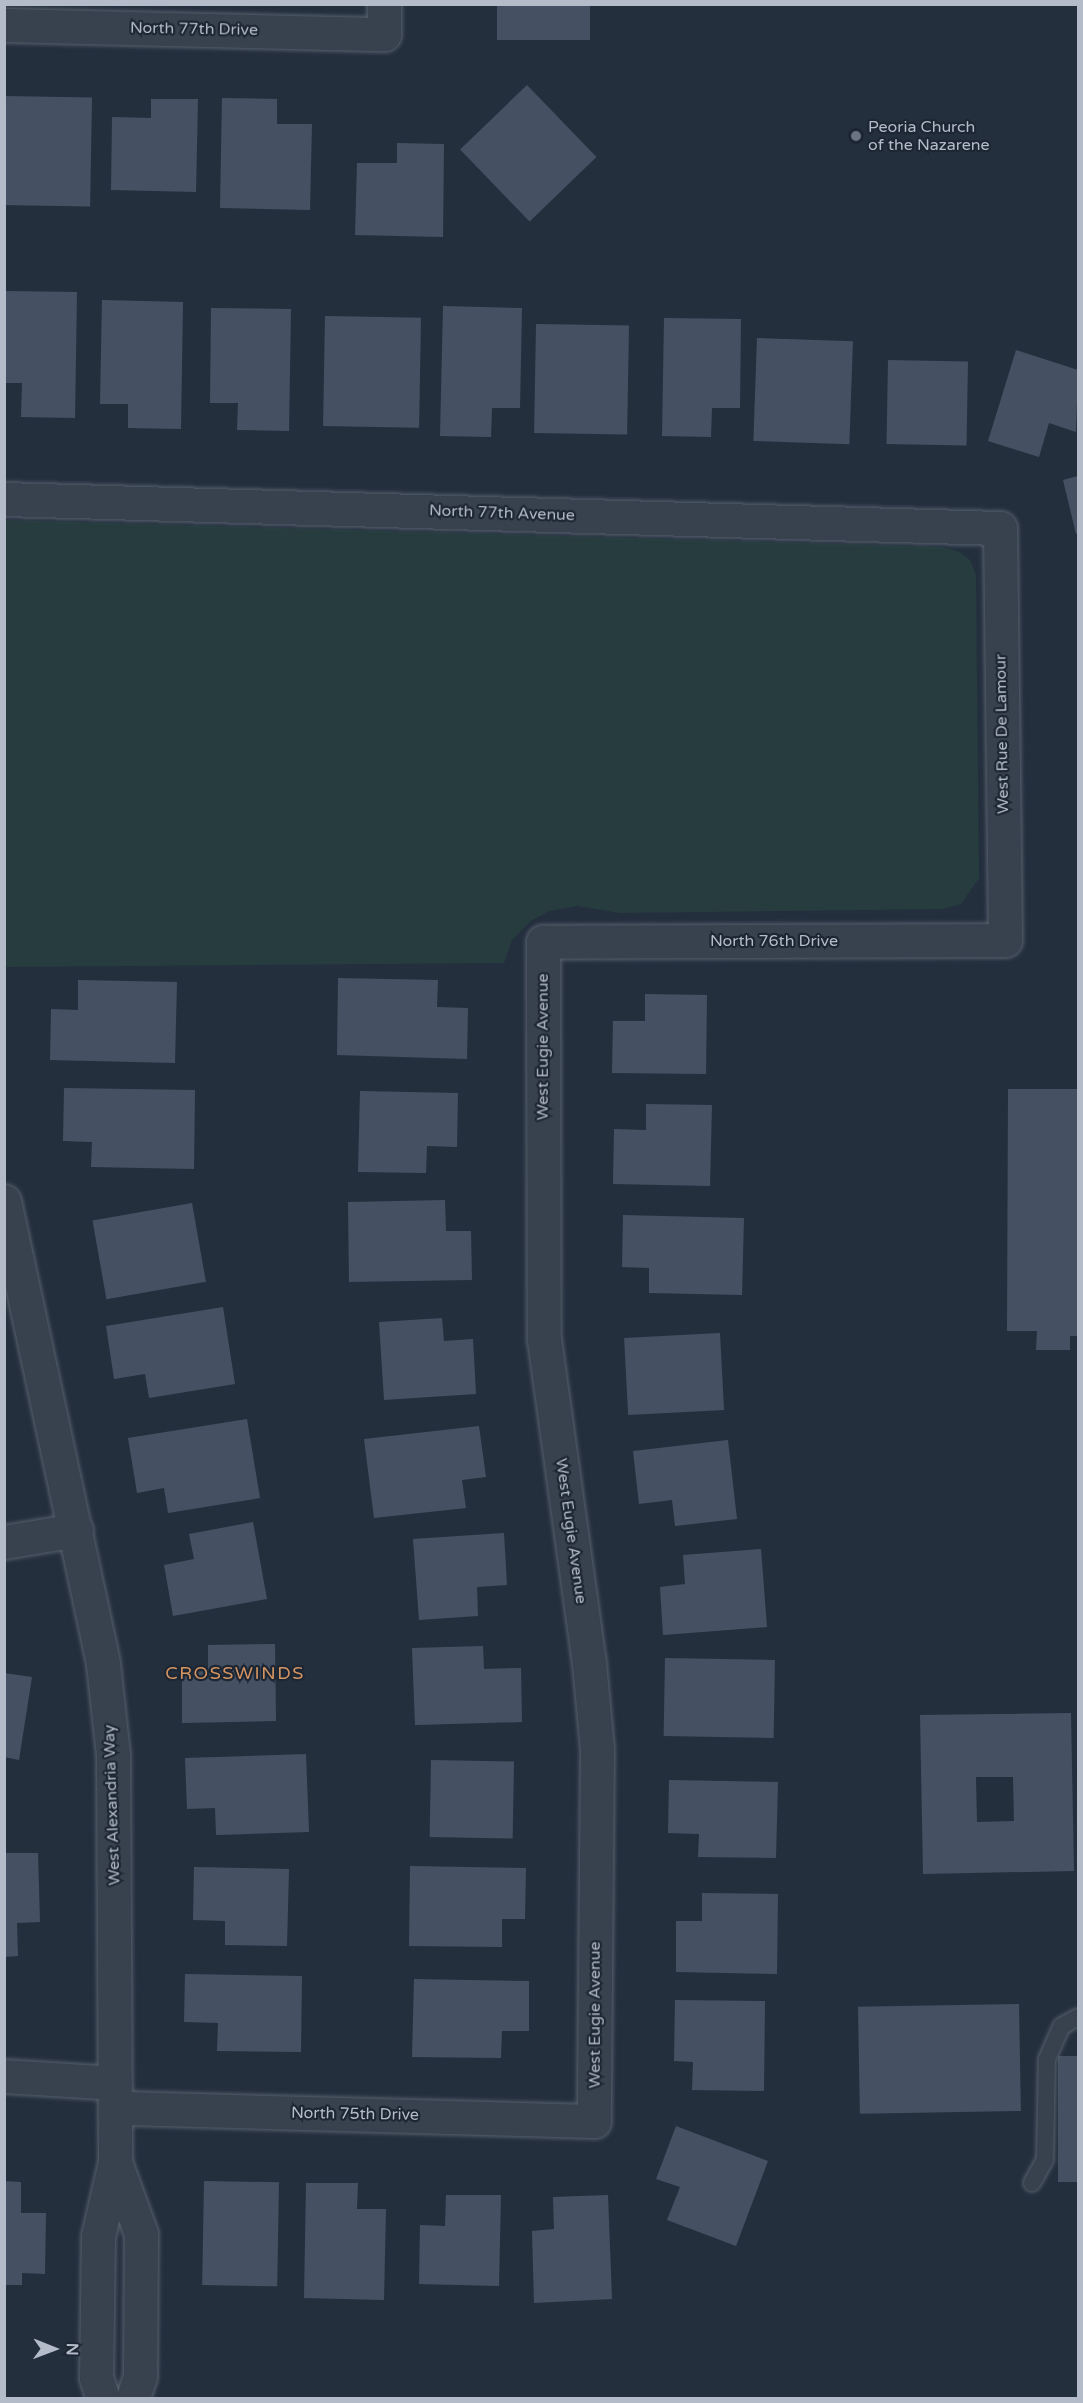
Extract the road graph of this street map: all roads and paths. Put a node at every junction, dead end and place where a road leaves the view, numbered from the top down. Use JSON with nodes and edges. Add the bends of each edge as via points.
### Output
{"nodes":[{"id":1,"x":384,"y":19,"type":"edge"},
{"id":2,"x":4,"y":25,"type":"edge"},
{"id":3,"x":4,"y":498,"type":"edge"},
{"id":4,"x":1000,"y":528,"type":"joint"},
{"id":5,"x":1005,"y":940,"type":"joint"},
{"id":6,"x":543,"y":942,"type":"joint"},
{"id":7,"x":4,"y":1201,"type":"edge"},
{"id":8,"x":76,"y":1530,"type":"junction"},
{"id":9,"x":4,"y":1542,"type":"edge"},
{"id":10,"x":1078,"y":2017,"type":"edge"},
{"id":11,"x":4,"y":2076,"type":"edge"},
{"id":12,"x":115,"y":2096,"type":"junction"},
{"id":13,"x":594,"y":2121,"type":"joint"},
{"id":14,"x":115,"y":2162,"type":"junction"},
{"id":15,"x":1032,"y":2183,"type":"dead end"},
{"id":16,"x":103,"y":2398,"type":"edge"},
{"id":17,"x":133,"y":2398,"type":"edge"}],
"edges":[{"from":1,"to":2,"type":"street","name":"North 77th Drive"},
{"from":3,"to":4,"type":"street","name":"North 77th Avenue"},
{"from":4,"to":5,"type":"street","name":"West Rue De Lamour"},
{"from":5,"to":6,"type":"street","name":"North 76th Drive"},
{"from":6,"to":13,"type":"street","name":"West Eugie Avenue","via":[[544,1339],[590,1663],[597,1749]]},
{"from":7,"to":8,"type":"street","name":"West Alexandria Way"},
{"from":8,"to":9,"type":"street"},
{"from":8,"to":12,"type":"street","name":"West Alexandria Way","via":[[103,1664],[113,1755]]},
{"from":10,"to":15,"type":"lane","via":[[1062,2026],[1047,2059],[1045,2160]]},
{"from":11,"to":12,"type":"street"},
{"from":12,"to":13,"type":"street","name":"North 75th Drive"},
{"from":12,"to":14,"type":"street","name":"West Alexandria Way"},
{"from":14,"to":16,"type":"street","name":"West Alexandria Way","via":[[98,2236],[96,2378]]},
{"from":14,"to":17,"type":"street","name":"West Alexandria Way","via":[[141,2234],[140,2376]]}]}
